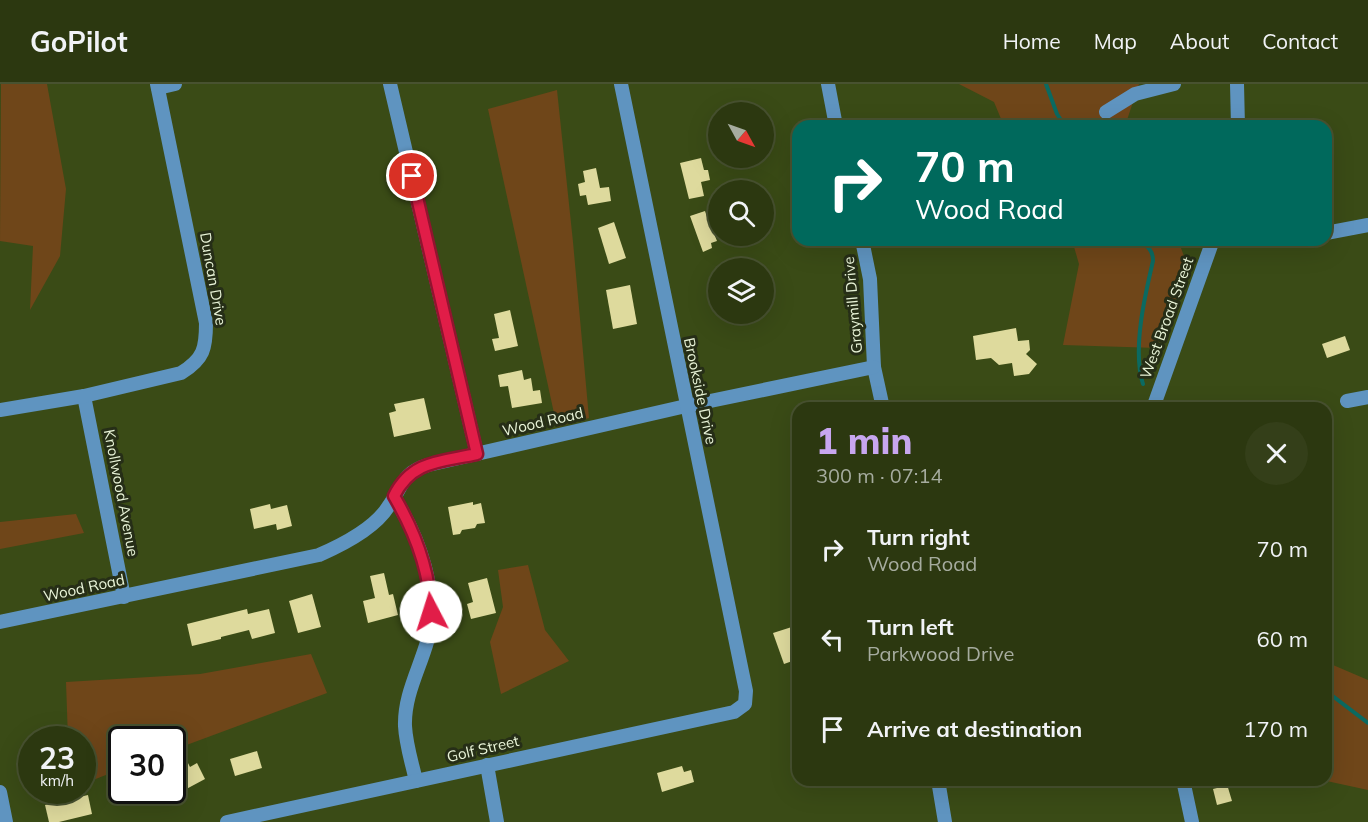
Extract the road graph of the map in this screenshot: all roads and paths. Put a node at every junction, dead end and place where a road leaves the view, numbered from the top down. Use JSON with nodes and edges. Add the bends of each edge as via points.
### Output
{"nodes":[{"id":1,"x":174,"y":84,"type":"edge"},
{"id":2,"x":390,"y":84,"type":"edge"},
{"id":3,"x":621,"y":84,"type":"edge"},
{"id":4,"x":828,"y":84,"type":"edge"},
{"id":5,"x":1174,"y":84,"type":"edge"},
{"id":6,"x":1237,"y":84,"type":"edge"},
{"id":7,"x":157,"y":86,"type":"edge"},
{"id":8,"x":1106,"y":112,"type":"dead end"},
{"id":9,"x":835,"y":120,"type":"edge"},
{"id":10,"x":1238,"y":120,"type":"edge"},
{"id":11,"x":1368,"y":225,"type":"edge"},
{"id":12,"x":1332,"y":231,"type":"edge"},
{"id":13,"x":863,"y":246,"type":"edge"},
{"id":14,"x":1211,"y":246,"type":"edge"},
{"id":15,"x":874,"y":367,"type":"junction"},
{"id":16,"x":84,"y":396,"type":"junction"},
{"id":17,"x":1368,"y":397,"type":"edge"},
{"id":18,"x":1347,"y":401,"type":"dead end"},
{"id":19,"x":882,"y":402,"type":"edge"},
{"id":20,"x":1155,"y":402,"type":"edge"},
{"id":21,"x":686,"y":406,"type":"junction"},
{"id":22,"x":0,"y":410,"type":"edge"},
{"id":23,"x":477,"y":454,"type":"junction"},
{"id":24,"x":394,"y":496,"type":"junction"},
{"id":25,"x":124,"y":597,"type":"junction"},
{"id":26,"x":0,"y":622,"type":"edge"},
{"id":27,"x":745,"y":704,"type":"joint"},
{"id":28,"x":487,"y":765,"type":"junction"},
{"id":29,"x":416,"y":781,"type":"junction"},
{"id":30,"x":939,"y":786,"type":"edge"},
{"id":31,"x":1184,"y":786,"type":"edge"},
{"id":32,"x":0,"y":792,"type":"edge"},
{"id":33,"x":6,"y":822,"type":"edge"},
{"id":34,"x":227,"y":822,"type":"edge"},
{"id":35,"x":497,"y":822,"type":"edge"},
{"id":36,"x":945,"y":822,"type":"edge"},
{"id":37,"x":1192,"y":822,"type":"edge"}],
"edges":[{"from":1,"to":7,"type":"street"},
{"from":2,"to":23,"type":"street"},
{"from":3,"to":21,"type":"street","name":"Brookside Drive"},
{"from":4,"to":9,"type":"street"},
{"from":5,"to":8,"type":"street","via":[[1136,94]]},
{"from":6,"to":10,"type":"street"},
{"from":7,"to":16,"type":"street","name":"Duncan Drive","via":[[206,323],[205,347],[182,373]]},
{"from":11,"to":12,"type":"street"},
{"from":13,"to":15,"type":"street","name":"Graymill Drive","via":[[870,279]]},
{"from":14,"to":20,"type":"street","name":"West Broad Street"},
{"from":15,"to":19,"type":"street"},
{"from":15,"to":21,"type":"street","name":"Wood Road"},
{"from":16,"to":22,"type":"street","name":"Duncan Drive"},
{"from":16,"to":25,"type":"street","name":"Knollwood Avenue"},
{"from":17,"to":18,"type":"street"},
{"from":21,"to":23,"type":"street","name":"Wood Road"},
{"from":21,"to":27,"type":"street","name":"Brookside Drive","via":[[746,691]]},
{"from":23,"to":24,"type":"street","name":"Wood Road","via":[[418,468],[400,483]]},
{"from":24,"to":25,"type":"street","name":"Wood Road","via":[[384,512],[350,541],[319,555]]},
{"from":24,"to":29,"type":"street","via":[[418,546],[431,599],[426,643],[406,707],[405,727]]},
{"from":25,"to":26,"type":"street","name":"Wood Road"},
{"from":27,"to":28,"type":"street","name":"Golf Street","via":[[734,712]]},
{"from":28,"to":29,"type":"street","name":"Golf Street"},
{"from":28,"to":35,"type":"street"},
{"from":29,"to":34,"type":"street","name":"Golf Street"},
{"from":30,"to":36,"type":"street"},
{"from":31,"to":37,"type":"street"},
{"from":32,"to":33,"type":"street"}]}
